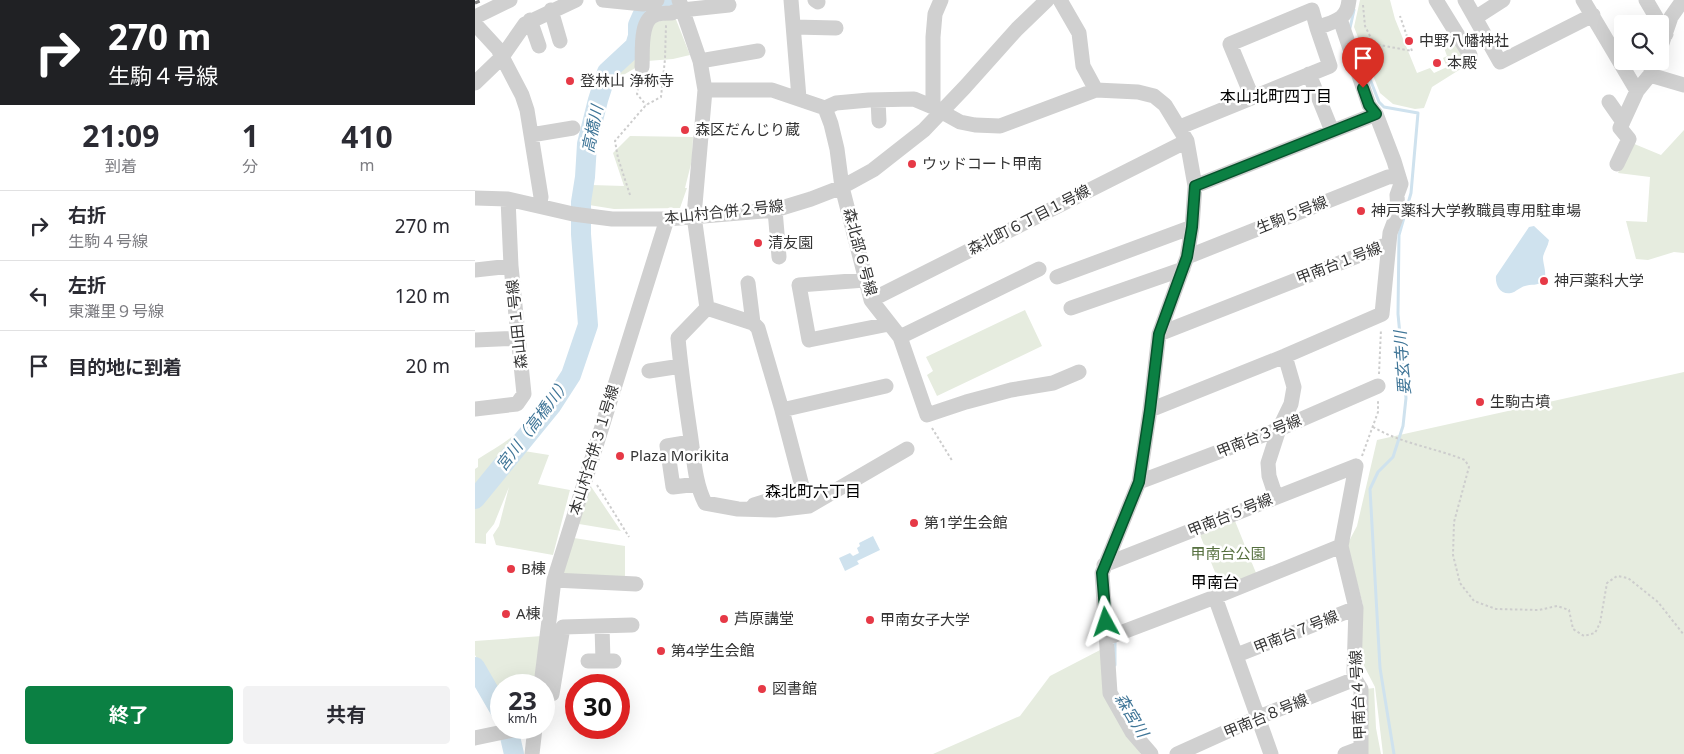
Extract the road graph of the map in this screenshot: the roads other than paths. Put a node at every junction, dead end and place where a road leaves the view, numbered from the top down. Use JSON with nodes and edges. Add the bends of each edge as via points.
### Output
{"nodes":[{"id":1,"x":510,"y":0,"type":"edge"},
{"id":2,"x":576,"y":0,"type":"edge"},
{"id":3,"x":603,"y":0,"type":"edge"},
{"id":4,"x":657,"y":0,"type":"edge"},
{"id":5,"x":791,"y":0,"type":"edge"},
{"id":6,"x":941,"y":0,"type":"edge"},
{"id":7,"x":1436,"y":0,"type":"edge"},
{"id":8,"x":1465,"y":0,"type":"edge"},
{"id":9,"x":1503,"y":0,"type":"edge"},
{"id":10,"x":1583,"y":0,"type":"edge"},
{"id":11,"x":1646,"y":0,"type":"edge"},
{"id":12,"x":1683,"y":0,"type":"edge"},
{"id":13,"x":1059,"y":1,"type":"edge"},
{"id":14,"x":1356,"y":3,"type":"edge"},
{"id":15,"x":729,"y":5,"type":"dead end"},
{"id":16,"x":551,"y":10,"type":"junction"},
{"id":17,"x":675,"y":11,"type":"edge"},
{"id":18,"x":1593,"y":15,"type":"junction"},
{"id":19,"x":1655,"y":15,"type":"edge"},
{"id":20,"x":475,"y":17,"type":"edge"},
{"id":21,"x":1475,"y":18,"type":"junction"},
{"id":22,"x":1340,"y":19,"type":"junction"},
{"id":23,"x":530,"y":20,"type":"junction"},
{"id":24,"x":1669,"y":23,"type":"edge"},
{"id":25,"x":475,"y":24,"type":"edge"},
{"id":26,"x":794,"y":27,"type":"junction"},
{"id":27,"x":836,"y":28,"type":"dead end"},
{"id":28,"x":1317,"y":28,"type":"junction"},
{"id":29,"x":560,"y":41,"type":"dead end"},
{"id":30,"x":539,"y":46,"type":"dead end"},
{"id":31,"x":758,"y":51,"type":"dead end"},
{"id":32,"x":1470,"y":54,"type":"dead end"},
{"id":33,"x":502,"y":57,"type":"junction"},
{"id":34,"x":700,"y":61,"type":"junction"},
{"id":35,"x":642,"y":67,"type":"road end"},
{"id":36,"x":1652,"y":70,"type":"edge"},
{"id":37,"x":1657,"y":70,"type":"edge"},
{"id":38,"x":1309,"y":74,"type":"junction"},
{"id":39,"x":475,"y":83,"type":"edge"},
{"id":40,"x":1684,"y":85,"type":"edge"},
{"id":41,"x":705,"y":90,"type":"junction"},
{"id":42,"x":1095,"y":90,"type":"junction"},
{"id":43,"x":1637,"y":91,"type":"junction"},
{"id":44,"x":1252,"y":97,"type":"junction"},
{"id":45,"x":799,"y":98,"type":"junction"},
{"id":46,"x":878,"y":100,"type":"junction"},
{"id":47,"x":1609,"y":102,"type":"dead end"},
{"id":48,"x":825,"y":108,"type":"junction"},
{"id":49,"x":938,"y":110,"type":"junction"},
{"id":50,"x":1376,"y":114,"type":"junction"},
{"id":51,"x":879,"y":121,"type":"dead end"},
{"id":52,"x":1623,"y":122,"type":"junction"},
{"id":53,"x":573,"y":128,"type":"dead end"},
{"id":54,"x":1332,"y":131,"type":"junction"},
{"id":55,"x":1183,"y":134,"type":"junction"},
{"id":56,"x":531,"y":135,"type":"junction"},
{"id":57,"x":1617,"y":164,"type":"dead end"},
{"id":58,"x":1398,"y":176,"type":"junction"},
{"id":59,"x":1195,"y":186,"type":"junction"},
{"id":60,"x":842,"y":187,"type":"junction"},
{"id":61,"x":475,"y":198,"type":"edge"},
{"id":62,"x":508,"y":199,"type":"junction"},
{"id":63,"x":539,"y":206,"type":"junction"},
{"id":64,"x":775,"y":210,"type":"junction"},
{"id":65,"x":694,"y":216,"type":"junction"},
{"id":66,"x":667,"y":219,"type":"junction"},
{"id":67,"x":1192,"y":227,"type":"junction"},
{"id":68,"x":1388,"y":244,"type":"junction"},
{"id":69,"x":779,"y":258,"type":"dead end"},
{"id":70,"x":1185,"y":263,"type":"junction"},
{"id":71,"x":511,"y":266,"type":"junction"},
{"id":72,"x":1039,"y":269,"type":"dead end"},
{"id":73,"x":475,"y":270,"type":"edge"},
{"id":74,"x":1057,"y":277,"type":"dead end"},
{"id":75,"x":865,"y":280,"type":"junction"},
{"id":76,"x":748,"y":283,"type":"dead end"},
{"id":77,"x":871,"y":300,"type":"junction"},
{"id":78,"x":707,"y":308,"type":"junction"},
{"id":79,"x":1071,"y":308,"type":"dead end"},
{"id":80,"x":753,"y":323,"type":"junction"},
{"id":81,"x":889,"y":324,"type":"junction"},
{"id":82,"x":1159,"y":334,"type":"junction"},
{"id":83,"x":899,"y":337,"type":"junction"},
{"id":84,"x":519,"y":338,"type":"junction"},
{"id":85,"x":475,"y":340,"type":"edge"},
{"id":86,"x":1285,"y":356,"type":"junction"},
{"id":87,"x":681,"y":366,"type":"junction"},
{"id":88,"x":649,"y":371,"type":"dead end"},
{"id":89,"x":1079,"y":372,"type":"dead end"},
{"id":90,"x":886,"y":386,"type":"dead end"},
{"id":91,"x":1378,"y":386,"type":"road end"},
{"id":92,"x":475,"y":410,"type":"edge"},
{"id":93,"x":783,"y":410,"type":"junction"},
{"id":94,"x":1150,"y":410,"type":"junction"},
{"id":95,"x":1279,"y":429,"type":"junction"},
{"id":96,"x":691,"y":442,"type":"junction"},
{"id":97,"x":907,"y":448,"type":"dead end"},
{"id":98,"x":1356,"y":466,"type":"joint"},
{"id":99,"x":1139,"y":482,"type":"junction"},
{"id":100,"x":698,"y":484,"type":"junction"},
{"id":101,"x":1277,"y":497,"type":"junction"},
{"id":102,"x":738,"y":509,"type":"junction"},
{"id":103,"x":1341,"y":546,"type":"junction"},
{"id":104,"x":1105,"y":565,"type":"junction"},
{"id":105,"x":554,"y":580,"type":"junction"},
{"id":106,"x":635,"y":584,"type":"dead end"},
{"id":107,"x":1215,"y":597,"type":"junction"},
{"id":108,"x":1356,"y":608,"type":"junction"},
{"id":109,"x":602,"y":626,"type":"junction"},
{"id":110,"x":632,"y":626,"type":"dead end"},
{"id":111,"x":1107,"y":638,"type":"junction"},
{"id":112,"x":1237,"y":655,"type":"junction"},
{"id":113,"x":602,"y":661,"type":"dead end"},
{"id":114,"x":542,"y":674,"type":"edge"},
{"id":115,"x":555,"y":676,"type":"edge"},
{"id":116,"x":1355,"y":679,"type":"junction"},
{"id":117,"x":1259,"y":717,"type":"junction"},
{"id":118,"x":490,"y":735,"type":"edge"},
{"id":119,"x":475,"y":738,"type":"edge"},
{"id":120,"x":534,"y":739,"type":"edge"},
{"id":121,"x":1361,"y":751,"type":"edge"},
{"id":122,"x":532,"y":754,"type":"edge"},
{"id":123,"x":1151,"y":754,"type":"edge"},
{"id":124,"x":1177,"y":754,"type":"edge"},
{"id":125,"x":1271,"y":754,"type":"edge"},
{"id":126,"x":1345,"y":754,"type":"edge"}],
"edges":[{"from":1,"to":20,"type":"street"},
{"from":2,"to":16,"type":"street"},
{"from":3,"to":4,"type":"street","via":[[643,4]]},
{"from":5,"to":26,"type":"street"},
{"from":6,"to":49,"type":"street","via":[[935,14],[933,38]]},
{"from":7,"to":32,"type":"street"},
{"from":8,"to":21,"type":"street"},
{"from":9,"to":21,"type":"street"},
{"from":10,"to":18,"type":"street"},
{"from":11,"to":19,"type":"street"},
{"from":12,"to":24,"type":"street"},
{"from":13,"to":42,"type":"street","via":[[1079,33],[1083,66]]},
{"from":13,"to":49,"type":"street","name":"本山村合併２号線","via":[[1017,29]]},
{"from":14,"to":22,"type":"street"},
{"from":15,"to":17,"type":"street"},
{"from":16,"to":23,"type":"street"},
{"from":16,"to":29,"type":"street"},
{"from":17,"to":34,"type":"street"},
{"from":17,"to":35,"type":"street","via":[[654,15],[646,23]]},
{"from":18,"to":21,"type":"street","via":[[1500,62]]},
{"from":18,"to":43,"type":"street"},
{"from":22,"to":28,"type":"street"},
{"from":22,"to":50,"type":"street","via":[[1369,105]]},
{"from":23,"to":30,"type":"street"},
{"from":23,"to":33,"type":"street"},
{"from":25,"to":33,"type":"street"},
{"from":26,"to":27,"type":"street"},
{"from":26,"to":45,"type":"street"},
{"from":28,"to":38,"type":"street","name":"森北町６丁目１号線","via":[[1330,66]]},
{"from":28,"to":44,"type":"street","via":[[1312,10],[1230,44]]},
{"from":31,"to":34,"type":"street"},
{"from":33,"to":39,"type":"street"},
{"from":33,"to":56,"type":"street","via":[[523,95]]},
{"from":34,"to":41,"type":"street"},
{"from":36,"to":43,"type":"street"},
{"from":37,"to":40,"type":"street"},
{"from":38,"to":44,"type":"street","name":"森北町６丁目１号線"},
{"from":38,"to":54,"type":"street"},
{"from":41,"to":45,"type":"street","via":[[772,90]]},
{"from":41,"to":65,"type":"street"},
{"from":42,"to":49,"type":"street","via":[[1001,126],[960,122]]},
{"from":42,"to":55,"type":"street","via":[[1154,96],[1165,105]]},
{"from":43,"to":52,"type":"street"},
{"from":44,"to":55,"type":"street","name":"森北町６丁目１号線"},
{"from":45,"to":48,"type":"street"},
{"from":46,"to":48,"type":"street"},
{"from":46,"to":49,"type":"street","via":[[914,99]]},
{"from":46,"to":51,"type":"street"},
{"from":47,"to":52,"type":"street"},
{"from":48,"to":60,"type":"street","name":"森北部６号線","via":[[837,149]]},
{"from":49,"to":60,"type":"street","name":"本山村合併２号線","via":[[924,130],[888,159]]},
{"from":50,"to":54,"type":"street"},
{"from":50,"to":58,"type":"street"},
{"from":52,"to":57,"type":"street","via":[[1620,128],[1629,139]]},
{"from":53,"to":56,"type":"street"},
{"from":54,"to":59,"type":"street"},
{"from":55,"to":59,"type":"street"},
{"from":55,"to":77,"type":"street","name":"森北町６丁目１号線"},
{"from":56,"to":63,"type":"street","via":[[541,197]]},
{"from":58,"to":68,"type":"street","via":[[1401,184],[1397,194],[1397,212]]},
{"from":58,"to":70,"type":"street","name":"生駒５号線","via":[[1388,177]]},
{"from":59,"to":67,"type":"street"},
{"from":60,"to":64,"type":"street","name":"本山村合併２号線"},
{"from":60,"to":75,"type":"street","name":"森北部６号線"},
{"from":61,"to":62,"type":"street","name":"本山村合併２号線"},
{"from":62,"to":63,"type":"street","name":"本山村合併２号線"},
{"from":62,"to":71,"type":"street","name":"森山田１号線"},
{"from":63,"to":66,"type":"street","name":"本山村合併２号線","via":[[612,219]]},
{"from":64,"to":65,"type":"street","name":"本山村合併２号線"},
{"from":64,"to":69,"type":"street"},
{"from":65,"to":66,"type":"street","name":"本山村合併２号線"},
{"from":65,"to":78,"type":"street"},
{"from":66,"to":105,"type":"street","name":"本山村合併３１号線"},
{"from":67,"to":70,"type":"street"},
{"from":67,"to":74,"type":"street"},
{"from":68,"to":82,"type":"street","name":"甲南台１号線"},
{"from":68,"to":86,"type":"street","name":"甲南台１号線","via":[[1382,314]]},
{"from":70,"to":79,"type":"street","name":"生駒５号線"},
{"from":70,"to":82,"type":"street"},
{"from":71,"to":73,"type":"street"},
{"from":71,"to":84,"type":"street","name":"森山田１号線"},
{"from":72,"to":83,"type":"street"},
{"from":75,"to":77,"type":"street","name":"森北部６号線"},
{"from":75,"to":81,"type":"street","via":[[799,285],[809,340]]},
{"from":76,"to":80,"type":"street"},
{"from":77,"to":81,"type":"street","name":"森北部６号線"},
{"from":78,"to":80,"type":"street"},
{"from":78,"to":87,"type":"street","via":[[678,338]]},
{"from":80,"to":93,"type":"street","via":[[758,328]]},
{"from":81,"to":83,"type":"street","name":"森北部６号線"},
{"from":82,"to":94,"type":"street"},
{"from":83,"to":89,"type":"street","name":"森北部６号線","via":[[927,416],[1011,390],[1053,383]]},
{"from":84,"to":85,"type":"street"},
{"from":84,"to":92,"type":"street","name":"森山田１号線","via":[[524,394],[517,404]]},
{"from":86,"to":94,"type":"street"},
{"from":86,"to":95,"type":"street","via":[[1294,387],[1291,404]]},
{"from":87,"to":88,"type":"street"},
{"from":87,"to":96,"type":"street"},
{"from":90,"to":93,"type":"street"},
{"from":91,"to":95,"type":"street","name":"甲南台３号線"},
{"from":93,"to":102,"type":"street","via":[[803,490]]},
{"from":94,"to":99,"type":"street"},
{"from":95,"to":99,"type":"street","name":"甲南台３号線"},
{"from":95,"to":101,"type":"street","via":[[1269,463],[1269,476]]},
{"from":96,"to":100,"type":"street"},
{"from":96,"to":100,"type":"street","via":[[667,446],[673,487]]},
{"from":97,"to":102,"type":"street","via":[[809,506],[775,510]]},
{"from":98,"to":101,"type":"street","name":"甲南台５号線"},
{"from":98,"to":103,"type":"street","name":"甲南台４号線"},
{"from":99,"to":104,"type":"street"},
{"from":100,"to":102,"type":"street","via":[[705,503]]},
{"from":101,"to":104,"type":"street","name":"甲南台５号線"},
{"from":103,"to":107,"type":"street"},
{"from":103,"to":108,"type":"street","name":"甲南台４号線"},
{"from":104,"to":111,"type":"street","via":[[1102,573]]},
{"from":105,"to":106,"type":"street"},
{"from":105,"to":114,"type":"street","name":"本山村合併３１号線"},
{"from":107,"to":111,"type":"street"},
{"from":107,"to":112,"type":"street"},
{"from":108,"to":112,"type":"street","name":"甲南台７号線"},
{"from":108,"to":116,"type":"street","name":"甲南台４号線"},
{"from":109,"to":110,"type":"street"},
{"from":109,"to":113,"type":"street"},
{"from":109,"to":115,"type":"street","via":[[563,627]]},
{"from":111,"to":123,"type":"street","via":[[1110,693],[1132,732]]},
{"from":112,"to":117,"type":"street"},
{"from":116,"to":117,"type":"street","name":"甲南台８号線"},
{"from":116,"to":121,"type":"street","name":"甲南台４号線","via":[[1361,689]]},
{"from":117,"to":124,"type":"street","name":"甲南台８号線"},
{"from":117,"to":125,"type":"street"},
{"from":118,"to":119,"type":"street"},
{"from":120,"to":122,"type":"street"},
{"from":121,"to":126,"type":"street"}]}
